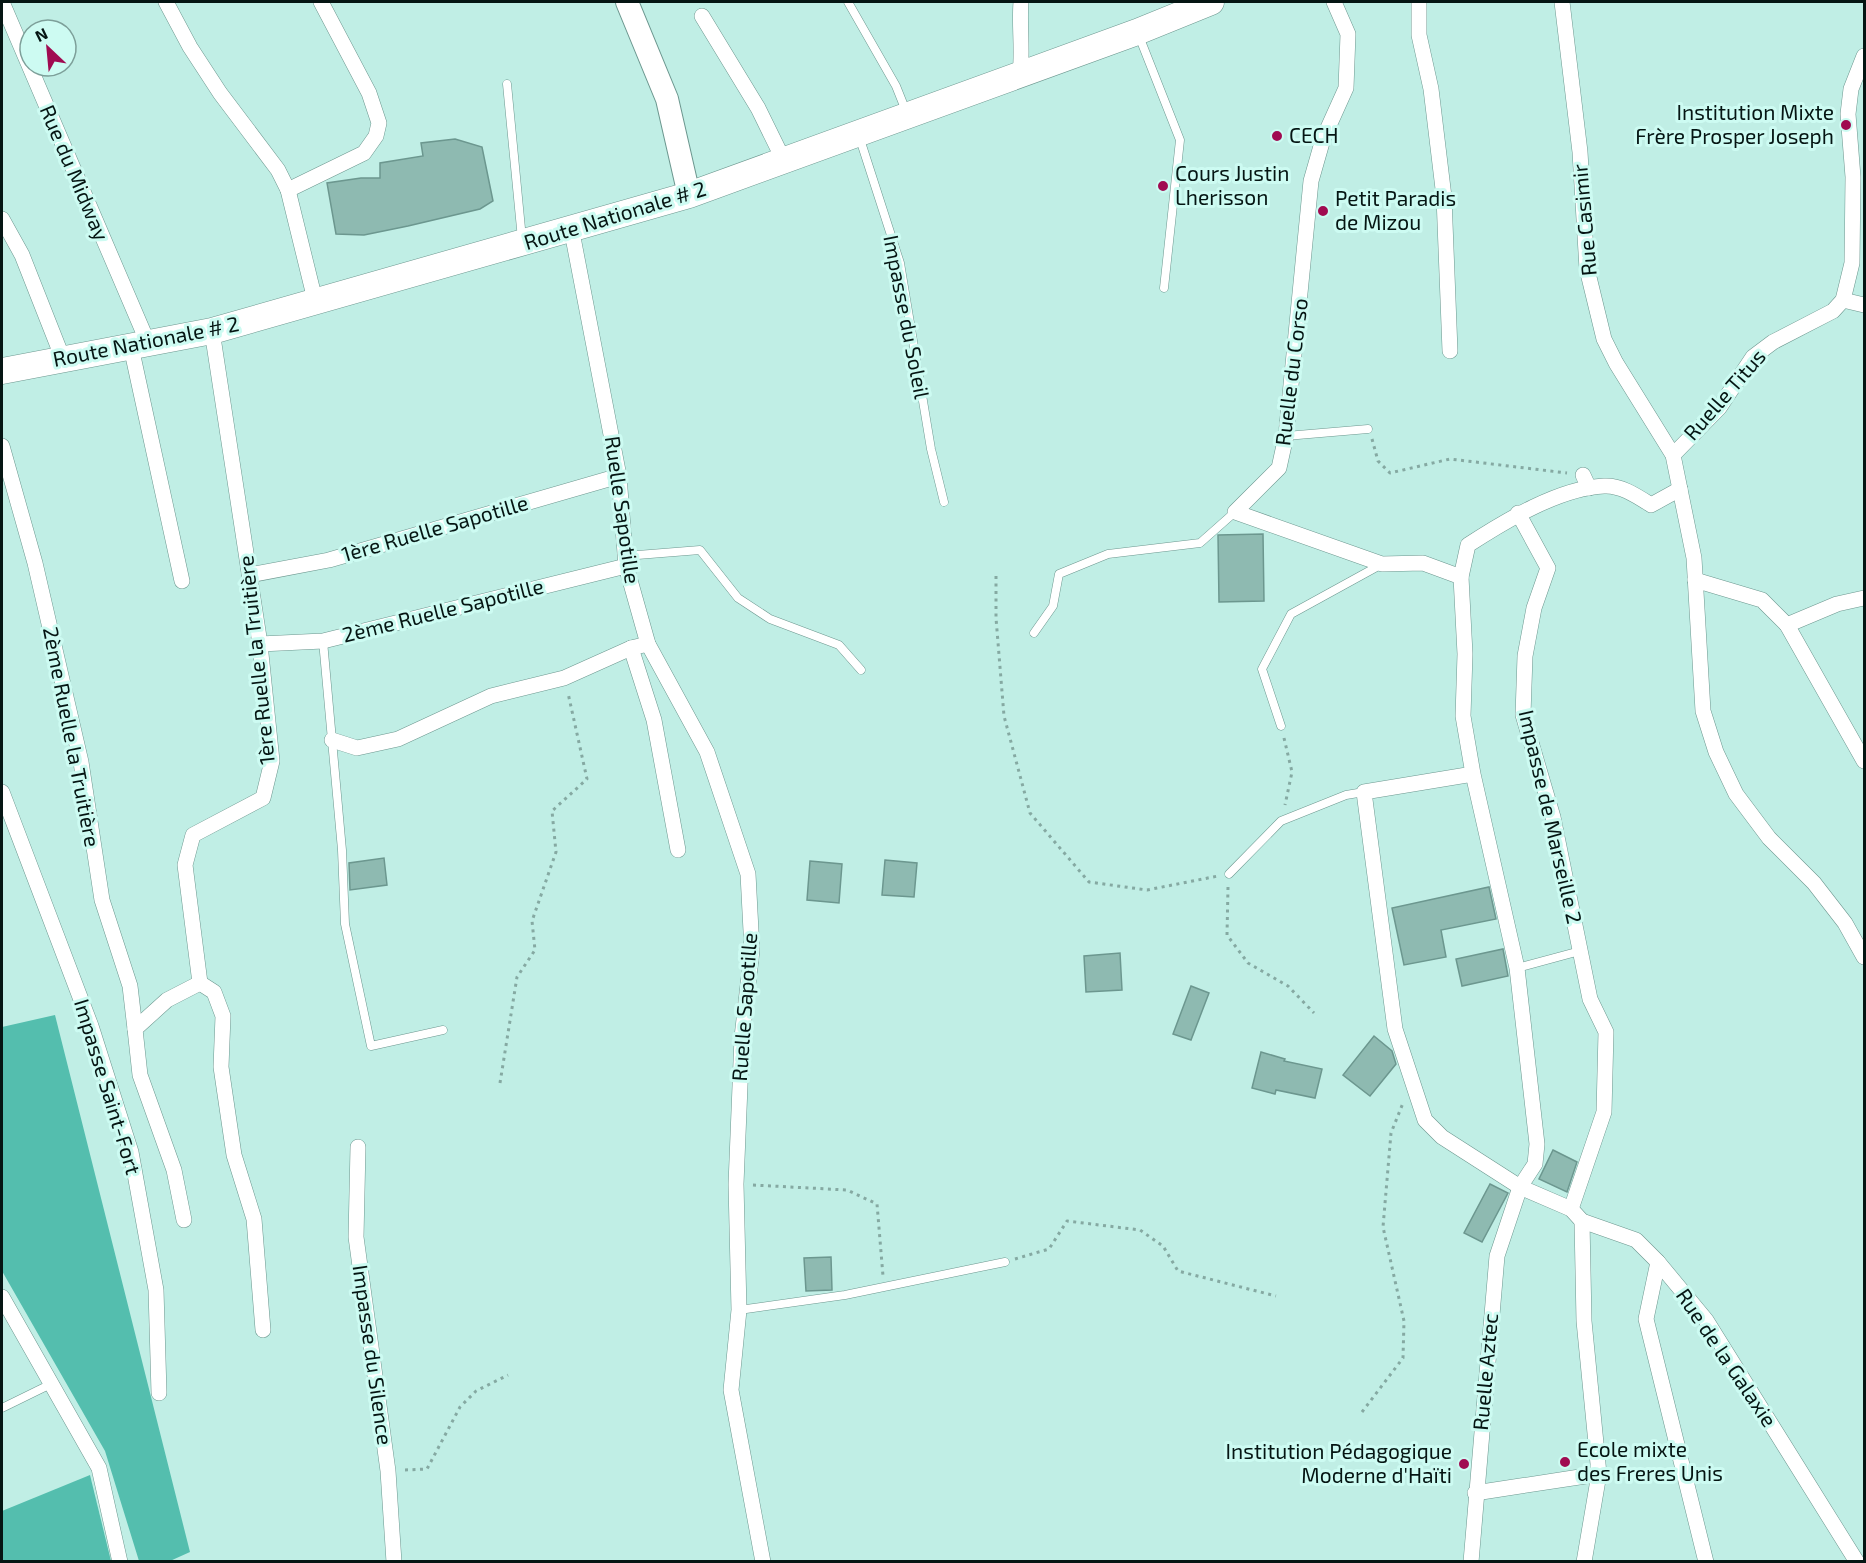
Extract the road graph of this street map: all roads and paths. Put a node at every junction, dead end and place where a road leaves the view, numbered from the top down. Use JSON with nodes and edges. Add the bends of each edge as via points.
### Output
{"nodes":[{"id":1,"x":2,"y":2,"type":"edge"},
{"id":2,"x":165,"y":2,"type":"edge"},
{"id":3,"x":321,"y":2,"type":"edge"},
{"id":4,"x":627,"y":2,"type":"edge"},
{"id":5,"x":848,"y":2,"type":"edge"},
{"id":6,"x":1021,"y":2,"type":"edge"},
{"id":7,"x":1211,"y":2,"type":"edge"},
{"id":8,"x":1334,"y":2,"type":"edge"},
{"id":9,"x":1419,"y":2,"type":"edge"},
{"id":10,"x":1562,"y":2,"type":"edge"},
{"id":11,"x":702,"y":16,"type":"dead end"},
{"id":12,"x":1137,"y":32,"type":"junction"},
{"id":13,"x":1864,"y":56,"type":"edge"},
{"id":14,"x":1020,"y":75,"type":"junction"},
{"id":15,"x":507,"y":84,"type":"dead end"},
{"id":16,"x":908,"y":116,"type":"junction"},
{"id":17,"x":858,"y":135,"type":"junction"},
{"id":18,"x":784,"y":161,"type":"junction"},
{"id":19,"x":288,"y":190,"type":"junction"},
{"id":20,"x":689,"y":195,"type":"junction"},
{"id":21,"x":2,"y":219,"type":"edge"},
{"id":22,"x":571,"y":227,"type":"junction"},
{"id":23,"x":523,"y":243,"type":"junction"},
{"id":24,"x":1164,"y":288,"type":"dead end"},
{"id":25,"x":1843,"y":300,"type":"junction"},
{"id":26,"x":316,"y":304,"type":"junction"},
{"id":27,"x":1864,"y":305,"type":"edge"},
{"id":28,"x":212,"y":331,"type":"junction"},
{"id":29,"x":139,"y":345,"type":"junction"},
{"id":30,"x":1450,"y":351,"type":"dead end"},
{"id":31,"x":63,"y":359,"type":"junction"},
{"id":32,"x":2,"y":371,"type":"edge"},
{"id":33,"x":1368,"y":429,"type":"joint"},
{"id":34,"x":1286,"y":436,"type":"junction"},
{"id":35,"x":2,"y":446,"type":"edge"},
{"id":36,"x":1673,"y":455,"type":"junction"},
{"id":37,"x":619,"y":477,"type":"junction"},
{"id":38,"x":1586,"y":482,"type":"junction"},
{"id":39,"x":1680,"y":489,"type":"junction"},
{"id":40,"x":944,"y":502,"type":"dead end"},
{"id":41,"x":1235,"y":512,"type":"junction"},
{"id":42,"x":1518,"y":513,"type":"junction"},
{"id":43,"x":625,"y":561,"type":"junction"},
{"id":44,"x":1382,"y":564,"type":"junction"},
{"id":45,"x":250,"y":575,"type":"junction"},
{"id":46,"x":996,"y":576,"type":"dead end"},
{"id":47,"x":1461,"y":577,"type":"junction"},
{"id":48,"x":182,"y":580,"type":"dead end"},
{"id":49,"x":1695,"y":580,"type":"junction"},
{"id":50,"x":1864,"y":598,"type":"edge"},
{"id":51,"x":1787,"y":625,"type":"junction"},
{"id":52,"x":1034,"y":633,"type":"dead end"},
{"id":53,"x":323,"y":641,"type":"junction"},
{"id":54,"x":260,"y":644,"type":"junction"},
{"id":55,"x":648,"y":644,"type":"junction"},
{"id":56,"x":631,"y":648,"type":"junction"},
{"id":57,"x":861,"y":670,"type":"dead end"},
{"id":58,"x":564,"y":678,"type":"junction"},
{"id":59,"x":1281,"y":726,"type":"joint"},
{"id":60,"x":332,"y":740,"type":"junction"},
{"id":61,"x":1864,"y":761,"type":"edge"},
{"id":62,"x":1473,"y":774,"type":"junction"},
{"id":63,"x":2,"y":792,"type":"edge"},
{"id":64,"x":1364,"y":792,"type":"junction"},
{"id":65,"x":1281,"y":821,"type":"junction"},
{"id":66,"x":678,"y":850,"type":"dead end"},
{"id":67,"x":1229,"y":874,"type":"junction"},
{"id":68,"x":1580,"y":951,"type":"junction"},
{"id":69,"x":1864,"y":957,"type":"edge"},
{"id":70,"x":1517,"y":968,"type":"junction"},
{"id":71,"x":200,"y":982,"type":"junction"},
{"id":72,"x":1314,"y":1013,"type":"dead end"},
{"id":73,"x":135,"y":1029,"type":"junction"},
{"id":74,"x":443,"y":1030,"type":"dead end"},
{"id":75,"x":1411,"y":1082,"type":"junction"},
{"id":76,"x":500,"y":1083,"type":"dead end"},
{"id":77,"x":358,"y":1147,"type":"dead end"},
{"id":78,"x":736,"y":1184,"type":"junction"},
{"id":79,"x":1520,"y":1187,"type":"junction"},
{"id":80,"x":1571,"y":1209,"type":"junction"},
{"id":81,"x":184,"y":1220,"type":"dead end"},
{"id":82,"x":1582,"y":1221,"type":"junction"},
{"id":83,"x":1005,"y":1262,"type":"joint"},
{"id":84,"x":1658,"y":1262,"type":"junction"},
{"id":85,"x":884,"y":1287,"type":"junction"},
{"id":86,"x":1276,"y":1296,"type":"dead end"},
{"id":87,"x":2,"y":1297,"type":"edge"},
{"id":88,"x":739,"y":1310,"type":"junction"},
{"id":89,"x":263,"y":1330,"type":"dead end"},
{"id":90,"x":508,"y":1375,"type":"dead end"},
{"id":91,"x":51,"y":1384,"type":"junction"},
{"id":92,"x":159,"y":1394,"type":"dead end"},
{"id":93,"x":2,"y":1408,"type":"edge"},
{"id":94,"x":1362,"y":1412,"type":"dead end"},
{"id":95,"x":388,"y":1471,"type":"junction"},
{"id":96,"x":1599,"y":1474,"type":"junction"},
{"id":97,"x":1475,"y":1493,"type":"junction"},
{"id":98,"x":120,"y":1562,"type":"edge"},
{"id":99,"x":394,"y":1562,"type":"edge"},
{"id":100,"x":763,"y":1562,"type":"edge"},
{"id":101,"x":1471,"y":1562,"type":"edge"},
{"id":102,"x":1584,"y":1562,"type":"edge"},
{"id":103,"x":1706,"y":1562,"type":"edge"},
{"id":104,"x":1857,"y":1562,"type":"edge"}],
"edges":[{"from":1,"to":29,"type":"street","name":"Rue du Midway"},
{"from":2,"to":19,"type":"street","via":[[220,93],[278,170]]},
{"from":3,"to":19,"type":"street","via":[[369,93],[379,123],[376,136],[364,153]]},
{"from":4,"to":20,"type":"street","via":[[667,99]]},
{"from":5,"to":16,"type":"lane","via":[[896,86]]},
{"from":6,"to":14,"type":"street"},
{"from":7,"to":12,"type":"main road","name":"Route Nationale # 2"},
{"from":8,"to":34,"type":"street","name":"Ruelle du Corso","via":[[1348,34],[1346,88],[1323,139],[1311,181]]},
{"from":9,"to":30,"type":"street","via":[[1419,35],[1431,89],[1444,197]]},
{"from":10,"to":36,"type":"street","name":"Rue Casimir","via":[[1580,152],[1587,269],[1604,339]]},
{"from":11,"to":18,"type":"street","via":[[758,108]]},
{"from":12,"to":14,"type":"main road","name":"Route Nationale # 2"},
{"from":12,"to":24,"type":"lane","via":[[1180,140]]},
{"from":13,"to":25,"type":"street","via":[[1851,88],[1848,114],[1853,177],[1852,263]]},
{"from":14,"to":16,"type":"main road","name":"Route Nationale # 2"},
{"from":15,"to":23,"type":"lane"},
{"from":16,"to":17,"type":"main road","name":"Route Nationale # 2"},
{"from":17,"to":18,"type":"main road","name":"Route Nationale # 2"},
{"from":17,"to":40,"type":"lane","name":"Impasse du Soleil","via":[[900,263],[931,448]]},
{"from":18,"to":20,"type":"main road","name":"Route Nationale # 2"},
{"from":19,"to":26,"type":"street"},
{"from":20,"to":22,"type":"main road","name":"Route Nationale # 2"},
{"from":21,"to":31,"type":"street","via":[[22,255]]},
{"from":22,"to":23,"type":"main road","name":"Route Nationale # 2"},
{"from":22,"to":37,"type":"street","name":"Ruelle Sapotille"},
{"from":23,"to":26,"type":"main road","name":"Route Nationale # 2"},
{"from":25,"to":27,"type":"street"},
{"from":25,"to":36,"type":"street","name":"Ruelle Titus","via":[[1833,311],[1773,342],[1754,357],[1719,408]]},
{"from":26,"to":28,"type":"main road","name":"Route Nationale # 2"},
{"from":28,"to":29,"type":"main road","name":"Route Nationale # 2"},
{"from":28,"to":45,"type":"street","name":"1ère Ruelle la Truitière"},
{"from":29,"to":31,"type":"main road","name":"Route Nationale # 2"},
{"from":29,"to":48,"type":"street","name":"Rue du Midway"},
{"from":31,"to":32,"type":"main road","name":"Route Nationale # 2"},
{"from":33,"to":34,"type":"lane"},
{"from":33,"to":38,"type":"path","via":[[1378,461],[1390,473],[1450,459]]},
{"from":34,"to":41,"type":"street","name":"Ruelle du Corso","via":[[1279,468]]},
{"from":35,"to":73,"type":"street","name":"2ème Ruelle la Truitière","via":[[38,574],[81,762],[102,900],[130,986]]},
{"from":36,"to":39,"type":"street"},
{"from":37,"to":43,"type":"street","name":"Ruelle Sapotille"},
{"from":37,"to":45,"type":"street","name":"1ère Ruelle Sapotille","via":[[328,560]]},
{"from":38,"to":39,"type":"street","name":"Ruelle Aztec","via":[[1633,493],[1651,505]]},
{"from":38,"to":42,"type":"street","name":"Ruelle Aztec"},
{"from":39,"to":49,"type":"street"},
{"from":41,"to":44,"type":"street"},
{"from":41,"to":52,"type":"lane","name":"Ruelle du Corso","via":[[1200,543],[1108,554],[1059,574],[1053,606]]},
{"from":42,"to":47,"type":"street","name":"Ruelle Aztec","via":[[1468,545]]},
{"from":42,"to":68,"type":"street","name":"Impasse de Marseille 2","via":[[1548,568],[1533,608],[1525,656],[1523,715],[1553,817]]},
{"from":43,"to":53,"type":"street","name":"2ème Ruelle Sapotille"},
{"from":43,"to":55,"type":"street","name":"Ruelle Sapotille"},
{"from":43,"to":57,"type":"lane","via":[[700,550],[738,598],[770,619],[839,645]]},
{"from":44,"to":47,"type":"street","via":[[1423,563]]},
{"from":44,"to":59,"type":"lane","via":[[1291,614],[1262,669]]},
{"from":45,"to":54,"type":"street","name":"1ère Ruelle la Truitière"},
{"from":46,"to":67,"type":"path","via":[[1004,716],[1030,813],[1089,882],[1147,890]]},
{"from":47,"to":62,"type":"street","name":"Ruelle Aztec","via":[[1463,716]]},
{"from":49,"to":51,"type":"street","via":[[1762,600]]},
{"from":49,"to":69,"type":"street","via":[[1703,711],[1716,752],[1736,794],[1769,838],[1814,883],[1845,923]]},
{"from":50,"to":51,"type":"street"},
{"from":51,"to":61,"type":"street"},
{"from":53,"to":54,"type":"street","name":"2ème Ruelle Sapotille"},
{"from":53,"to":60,"type":"lane"},
{"from":54,"to":71,"type":"street","name":"1ère Ruelle la Truitière","via":[[272,761],[263,798],[194,835],[185,865]]},
{"from":55,"to":56,"type":"street"},
{"from":55,"to":78,"type":"street","name":"Ruelle Sapotille","via":[[707,752],[748,874],[752,950],[742,1037]]},
{"from":56,"to":58,"type":"street"},
{"from":56,"to":66,"type":"street","via":[[654,720]]},
{"from":58,"to":60,"type":"street","via":[[491,696],[398,739],[357,748]]},
{"from":58,"to":76,"type":"path","via":[[587,779],[552,811],[556,852],[532,921],[535,950],[517,977]]},
{"from":59,"to":65,"type":"path","via":[[1292,772]]},
{"from":60,"to":74,"type":"lane","via":[[345,924],[371,1046]]},
{"from":62,"to":64,"type":"street"},
{"from":62,"to":70,"type":"street","name":"Ruelle Aztec"},
{"from":63,"to":92,"type":"street","name":"Impasse Saint-Fort","via":[[91,1026],[131,1152],[156,1290]]},
{"from":64,"to":65,"type":"lane","via":[[1346,795]]},
{"from":64,"to":75,"type":"street","name":"Rue de la Galaxie","via":[[1395,1029]]},
{"from":65,"to":67,"type":"lane"},
{"from":67,"to":72,"type":"path","via":[[1227,935],[1248,963],[1288,986]]},
{"from":68,"to":70,"type":"lane"},
{"from":68,"to":80,"type":"street","name":"Impasse de Marseille 2","via":[[1590,999],[1606,1032],[1604,1112]]},
{"from":70,"to":79,"type":"street","name":"Ruelle Aztec","via":[[1538,1144],[1535,1164]]},
{"from":71,"to":73,"type":"street","via":[[167,1000]]},
{"from":71,"to":89,"type":"street","via":[[214,992],[223,1016],[220,1067],[234,1155],[254,1219]]},
{"from":73,"to":81,"type":"street","name":"2ème Ruelle la Truitière","via":[[140,1075],[174,1170]]},
{"from":75,"to":79,"type":"street","name":"Rue de la Galaxie","via":[[1425,1120],[1442,1137]]},
{"from":75,"to":94,"type":"path","via":[[1391,1133],[1383,1227],[1404,1321],[1403,1358]]},
{"from":77,"to":95,"type":"street","name":"Impasse du Silence","via":[[356,1237]]},
{"from":78,"to":85,"type":"path","via":[[847,1190],[877,1204]]},
{"from":78,"to":88,"type":"street","name":"Ruelle Sapotille"},
{"from":79,"to":80,"type":"street","name":"Rue de la Galaxie"},
{"from":79,"to":97,"type":"street","name":"Ruelle Aztec","via":[[1497,1256]]},
{"from":80,"to":82,"type":"street","name":"Rue de la Galaxie"},
{"from":82,"to":84,"type":"street","name":"Rue de la Galaxie","via":[[1636,1240]]},
{"from":82,"to":96,"type":"street","via":[[1584,1321]]},
{"from":83,"to":85,"type":"lane"},
{"from":83,"to":86,"type":"path","via":[[1049,1249],[1067,1221],[1140,1230],[1163,1246],[1178,1271]]},
{"from":84,"to":103,"type":"street","via":[[1646,1319]]},
{"from":84,"to":104,"type":"street","name":"Rue de la Galaxie","via":[[1706,1320]]},
{"from":85,"to":88,"type":"lane"},
{"from":87,"to":91,"type":"street"},
{"from":88,"to":100,"type":"street","name":"Ruelle Sapotille","via":[[731,1390]]},
{"from":90,"to":95,"type":"path","via":[[476,1391],[460,1407],[427,1469]]},
{"from":91,"to":93,"type":"lane"},
{"from":91,"to":98,"type":"street","via":[[99,1468]]},
{"from":95,"to":99,"type":"street","name":"Impasse du Silence"},
{"from":96,"to":97,"type":"street"},
{"from":96,"to":102,"type":"street"},
{"from":97,"to":101,"type":"street","name":"Ruelle Aztec"}]}
